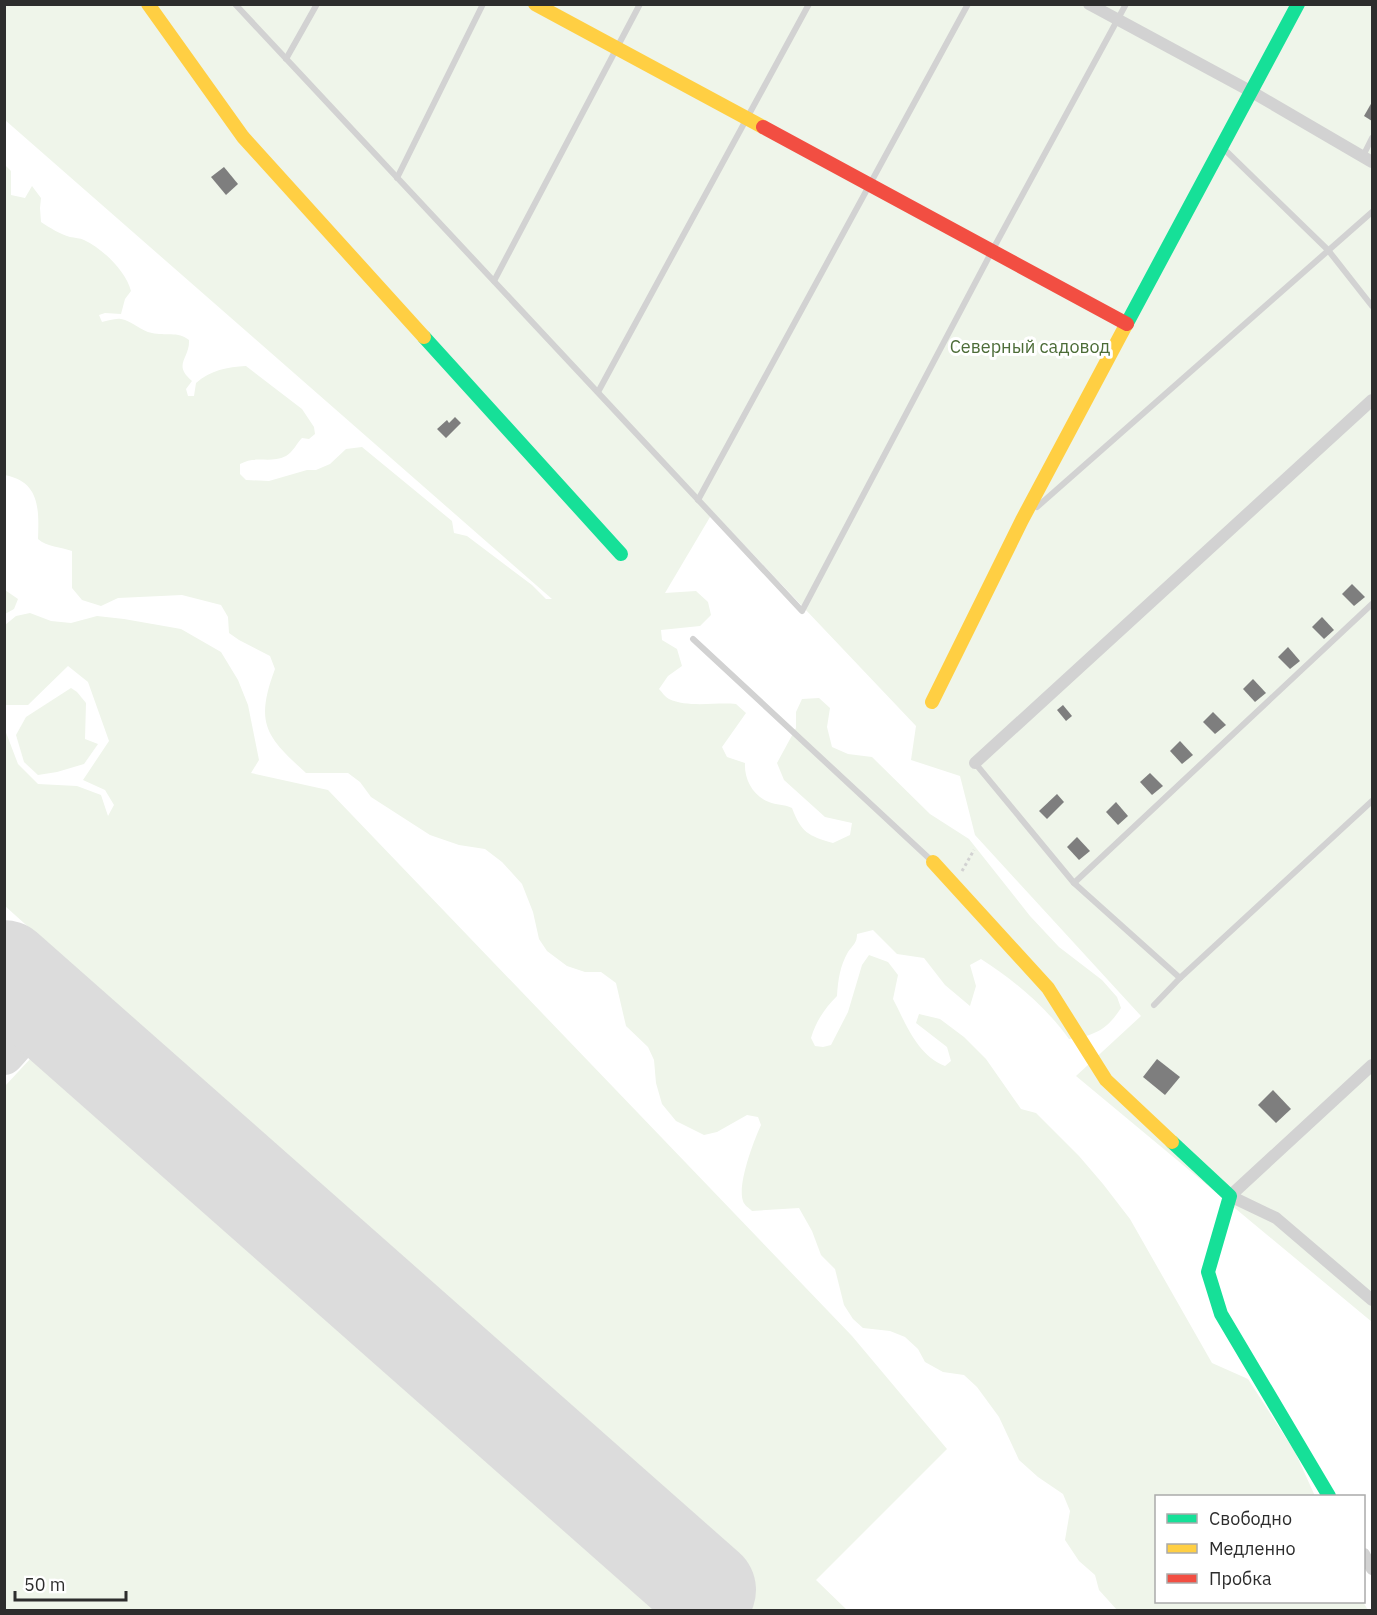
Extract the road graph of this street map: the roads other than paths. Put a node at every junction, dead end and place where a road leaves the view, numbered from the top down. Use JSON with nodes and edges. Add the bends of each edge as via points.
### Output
{"nodes":[{"id":1,"x":148,"y":4,"type":"edge"},
{"id":2,"x":235,"y":4,"type":"edge"},
{"id":3,"x":317,"y":4,"type":"edge"},
{"id":4,"x":483,"y":4,"type":"edge"},
{"id":5,"x":535,"y":4,"type":"edge"},
{"id":6,"x":640,"y":4,"type":"edge"},
{"id":7,"x":809,"y":4,"type":"edge"},
{"id":8,"x":968,"y":4,"type":"edge"},
{"id":9,"x":1089,"y":4,"type":"edge"},
{"id":10,"x":1126,"y":4,"type":"edge"},
{"id":11,"x":1298,"y":4,"type":"edge"},
{"id":12,"x":1117,"y":20,"type":"junction"},
{"id":13,"x":617,"y":49,"type":"junction"},
{"id":14,"x":285,"y":59,"type":"junction"},
{"id":15,"x":1252,"y":92,"type":"junction"},
{"id":16,"x":748,"y":119,"type":"junction"},
{"id":17,"x":1372,"y":138,"type":"edge"},
{"id":18,"x":1222,"y":147,"type":"junction"},
{"id":19,"x":1368,"y":159,"type":"edge"},
{"id":20,"x":397,"y":178,"type":"junction"},
{"id":21,"x":869,"y":185,"type":"junction"},
{"id":22,"x":1372,"y":212,"type":"edge"},
{"id":23,"x":1328,"y":250,"type":"junction"},
{"id":24,"x":992,"y":251,"type":"junction"},
{"id":25,"x":494,"y":281,"type":"junction"},
{"id":26,"x":1372,"y":306,"type":"edge"},
{"id":27,"x":1127,"y":324,"type":"junction"},
{"id":28,"x":598,"y":392,"type":"junction"},
{"id":29,"x":1372,"y":400,"type":"edge"},
{"id":30,"x":698,"y":500,"type":"junction"},
{"id":31,"x":1022,"y":520,"type":"junction"},
{"id":32,"x":621,"y":554,"type":"dead end"},
{"id":33,"x":1372,"y":604,"type":"edge"},
{"id":34,"x":693,"y":639,"type":"dead end"},
{"id":35,"x":932,"y":702,"type":"dead end"},
{"id":36,"x":975,"y":763,"type":"joint"},
{"id":37,"x":1372,"y":801,"type":"edge"},
{"id":38,"x":933,"y":862,"type":"joint"},
{"id":39,"x":1074,"y":883,"type":"junction"},
{"id":40,"x":1180,"y":978,"type":"junction"},
{"id":41,"x":1154,"y":1005,"type":"dead end"},
{"id":42,"x":1372,"y":1065,"type":"edge"},
{"id":43,"x":1230,"y":1196,"type":"junction"},
{"id":44,"x":1372,"y":1300,"type":"edge"},
{"id":45,"x":1328,"y":1495,"type":"edge"}],
"edges":[{"from":1,"to":32,"type":"street","via":[[243,137]]},
{"from":2,"to":14,"type":"lane"},
{"from":3,"to":14,"type":"lane"},
{"from":4,"to":20,"type":"lane"},
{"from":5,"to":13,"type":"street"},
{"from":6,"to":13,"type":"lane"},
{"from":7,"to":16,"type":"lane"},
{"from":8,"to":21,"type":"lane"},
{"from":9,"to":12,"type":"street"},
{"from":10,"to":12,"type":"lane"},
{"from":11,"to":15,"type":"street"},
{"from":12,"to":15,"type":"street"},
{"from":12,"to":24,"type":"lane"},
{"from":13,"to":16,"type":"street"},
{"from":13,"to":25,"type":"lane"},
{"from":14,"to":20,"type":"lane"},
{"from":15,"to":18,"type":"street"},
{"from":15,"to":19,"type":"street"},
{"from":16,"to":21,"type":"street"},
{"from":16,"to":28,"type":"lane"},
{"from":17,"to":19,"type":"lane"},
{"from":18,"to":23,"type":"lane"},
{"from":18,"to":27,"type":"street"},
{"from":20,"to":25,"type":"lane"},
{"from":21,"to":24,"type":"street"},
{"from":21,"to":30,"type":"lane"},
{"from":22,"to":23,"type":"lane"},
{"from":23,"to":26,"type":"lane"},
{"from":23,"to":31,"type":"lane"},
{"from":24,"to":27,"type":"street"},
{"from":24,"to":30,"type":"lane","via":[[802,612]]},
{"from":25,"to":28,"type":"lane"},
{"from":27,"to":31,"type":"street"},
{"from":28,"to":30,"type":"lane"},
{"from":29,"to":36,"type":"street"},
{"from":31,"to":35,"type":"street"},
{"from":33,"to":39,"type":"lane"},
{"from":34,"to":38,"type":"lane"},
{"from":36,"to":39,"type":"lane"},
{"from":37,"to":40,"type":"lane"},
{"from":38,"to":43,"type":"street","via":[[1047,988],[1106,1080]]},
{"from":39,"to":40,"type":"lane"},
{"from":40,"to":41,"type":"lane"},
{"from":42,"to":43,"type":"street"},
{"from":43,"to":44,"type":"street","via":[[1276,1218]]},
{"from":43,"to":45,"type":"street","via":[[1208,1272],[1221,1314]]}]}
